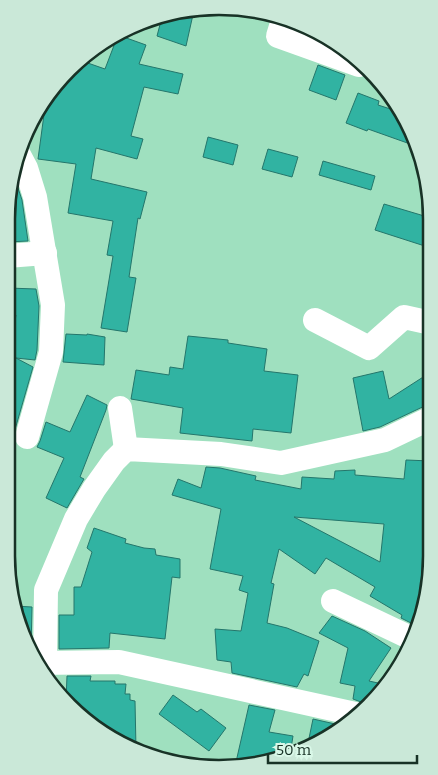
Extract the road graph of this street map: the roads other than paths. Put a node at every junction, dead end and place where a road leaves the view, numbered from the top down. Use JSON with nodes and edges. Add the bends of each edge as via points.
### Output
{"nodes":[{"id":1,"x":281,"y":25,"type":"edge"},
{"id":2,"x":330,"y":48,"type":"edge"},
{"id":3,"x":23,"y":162,"type":"edge"},
{"id":4,"x":45,"y":253,"type":"junction"},
{"id":5,"x":15,"y":255,"type":"edge"},
{"id":6,"x":315,"y":320,"type":"dead end"},
{"id":7,"x":423,"y":321,"type":"edge"},
{"id":8,"x":120,"y":408,"type":"dead end"},
{"id":9,"x":423,"y":422,"type":"edge"},
{"id":10,"x":27,"y":437,"type":"dead end"},
{"id":11,"x":126,"y":449,"type":"junction"},
{"id":12,"x":333,"y":600,"type":"dead end"},
{"id":13,"x":406,"y":636,"type":"edge"},
{"id":14,"x":41,"y":657,"type":"edge"},
{"id":15,"x":45,"y":662,"type":"edge"},
{"id":16,"x":349,"y":713,"type":"edge"}],
"edges":[{"from":1,"to":2,"type":"street","via":[[278,36]]},
{"from":3,"to":4,"type":"street","via":[[35,197]]},
{"from":4,"to":5,"type":"street"},
{"from":4,"to":10,"type":"street","via":[[53,305],[51,352]]},
{"from":6,"to":7,"type":"street","via":[[369,348],[404,317]]},
{"from":8,"to":11,"type":"street"},
{"from":9,"to":11,"type":"street","via":[[385,440],[281,463],[222,454]]},
{"from":11,"to":14,"type":"street","via":[[94,489],[76,519],[46,590]]},
{"from":12,"to":13,"type":"street"},
{"from":15,"to":16,"type":"street","via":[[119,662]]}]}
